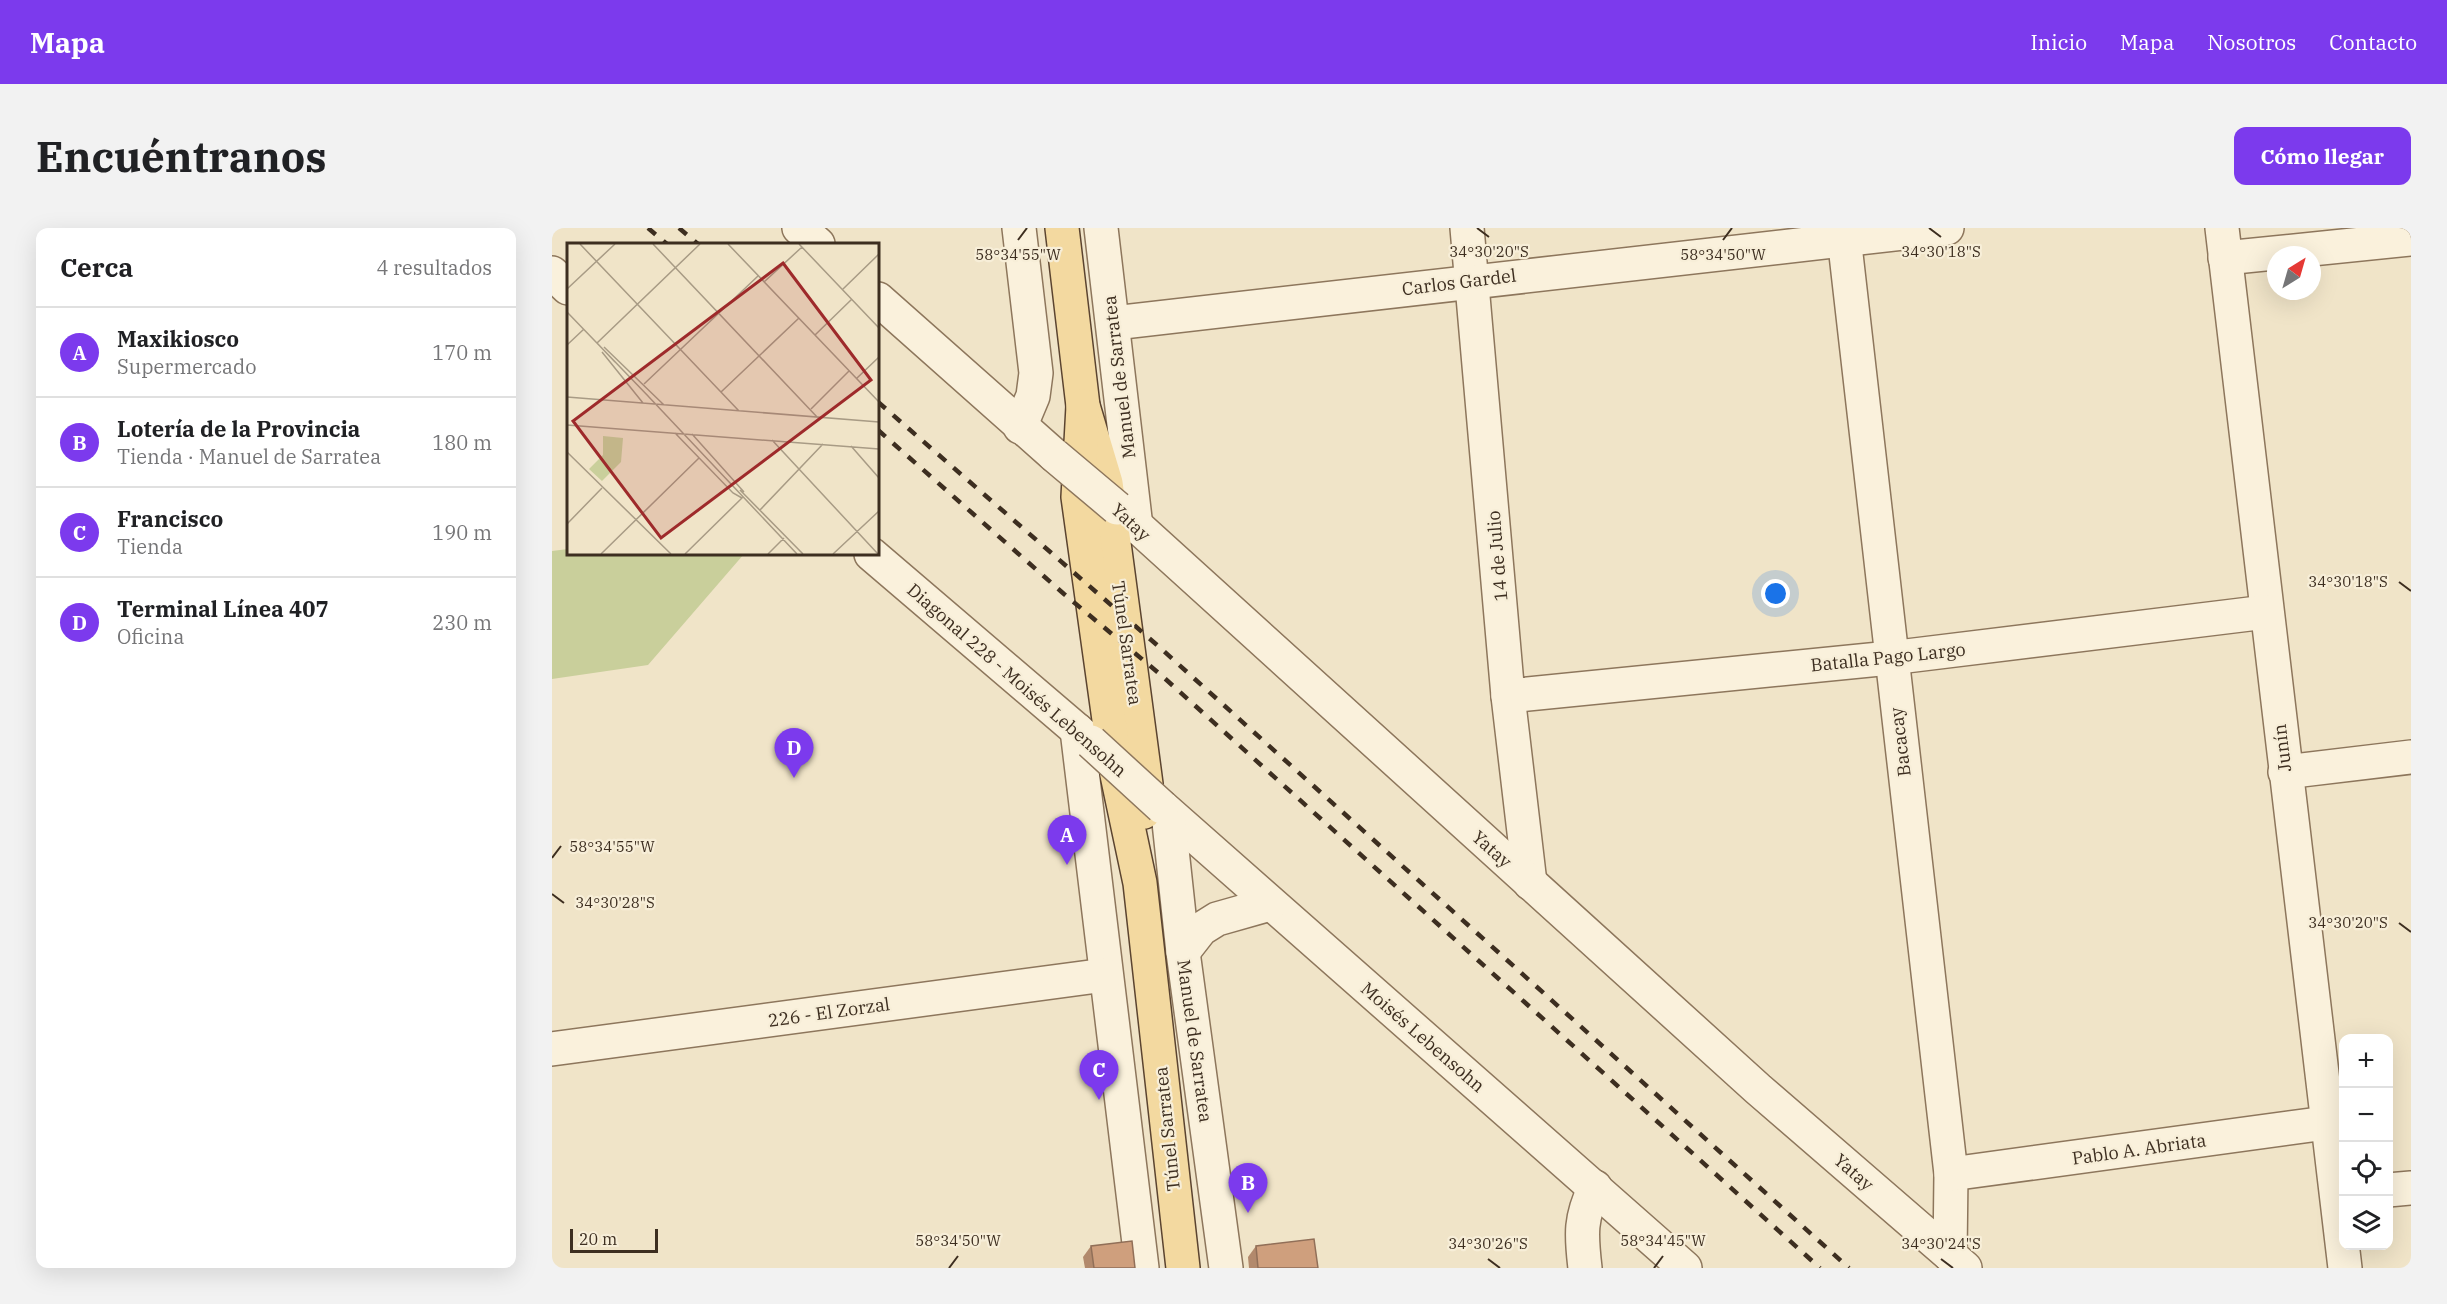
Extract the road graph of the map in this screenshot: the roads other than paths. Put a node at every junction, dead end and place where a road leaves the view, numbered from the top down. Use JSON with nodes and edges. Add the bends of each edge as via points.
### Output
{"nodes":[{"id":1,"x":800,"y":228,"type":"edge"},
{"id":2,"x":1019,"y":228,"type":"edge"},
{"id":3,"x":1062,"y":228,"type":"edge"},
{"id":4,"x":1101,"y":228,"type":"edge"},
{"id":5,"x":1467,"y":228,"type":"edge"},
{"id":6,"x":1947,"y":228,"type":"edge"},
{"id":7,"x":1844,"y":234,"type":"edge"},
{"id":8,"x":2411,"y":239,"type":"edge"},
{"id":9,"x":817,"y":243,"type":"edge"},
{"id":10,"x":2224,"y":243,"type":"edge"},
{"id":11,"x":552,"y":273,"type":"edge"},
{"id":12,"x":1473,"y":280,"type":"junction"},
{"id":13,"x":567,"y":287,"type":"edge"},
{"id":14,"x":879,"y":299,"type":"edge"},
{"id":15,"x":1114,"y":323,"type":"junction"},
{"id":16,"x":1020,"y":427,"type":"junction"},
{"id":17,"x":1126,"y":518,"type":"junction"},
{"id":18,"x":872,"y":555,"type":"edge"},
{"id":19,"x":2266,"y":612,"type":"junction"},
{"id":20,"x":1890,"y":658,"type":"junction"},
{"id":21,"x":1508,"y":696,"type":"junction"},
{"id":22,"x":1084,"y":736,"type":"junction"},
{"id":23,"x":2411,"y":757,"type":"edge"},
{"id":24,"x":2285,"y":772,"type":"junction"},
{"id":25,"x":1165,"y":810,"type":"junction"},
{"id":26,"x":1530,"y":883,"type":"junction"},
{"id":27,"x":1270,"y":904,"type":"junction"},
{"id":28,"x":1183,"y":952,"type":"junction"},
{"id":29,"x":1105,"y":975,"type":"junction"},
{"id":30,"x":552,"y":1048,"type":"edge"},
{"id":31,"x":2326,"y":1123,"type":"junction"},
{"id":32,"x":1951,"y":1174,"type":"junction"},
{"id":33,"x":1595,"y":1187,"type":"junction"},
{"id":34,"x":2411,"y":1188,"type":"edge"},
{"id":35,"x":2339,"y":1190,"type":"edge"},
{"id":36,"x":2393,"y":1190,"type":"edge"},
{"id":37,"x":2340,"y":1196,"type":"edge"},
{"id":38,"x":1958,"y":1262,"type":"edge"},
{"id":39,"x":1142,"y":1268,"type":"edge"},
{"id":40,"x":1183,"y":1268,"type":"edge"},
{"id":41,"x":1226,"y":1268,"type":"edge"},
{"id":42,"x":1585,"y":1268,"type":"edge"},
{"id":43,"x":1685,"y":1268,"type":"edge"},
{"id":44,"x":2344,"y":1268,"type":"edge"}],
"edges":[{"from":1,"to":9,"type":"street"},
{"from":2,"to":16,"type":"street","via":[[1036,373],[1033,396]]},
{"from":3,"to":40,"type":"main road","name":"Túnel Sarratea","via":[[1083,406],[1078,496],[1116,770],[1140,883]]},
{"from":4,"to":15,"type":"street","name":"Manuel de Sarratea"},
{"from":5,"to":12,"type":"street","name":"14 de Julio"},
{"from":6,"to":7,"type":"street","name":"Carlos Gardel"},
{"from":7,"to":12,"type":"street","name":"Carlos Gardel"},
{"from":7,"to":20,"type":"street","name":"Bacacay"},
{"from":8,"to":10,"type":"street"},
{"from":10,"to":19,"type":"street","name":"Junín"},
{"from":11,"to":13,"type":"street"},
{"from":12,"to":15,"type":"street","name":"Carlos Gardel"},
{"from":12,"to":21,"type":"street","name":"14 de Julio"},
{"from":14,"to":16,"type":"street","name":"Yatay"},
{"from":15,"to":17,"type":"street","name":"Manuel de Sarratea"},
{"from":16,"to":17,"type":"street","name":"Yatay","bridge":true},
{"from":17,"to":26,"type":"street","name":"Yatay"},
{"from":18,"to":22,"type":"street","name":"Diagonal 228 - Moisés Lebensohn"},
{"from":19,"to":20,"type":"street","name":"Batalla Pago Largo"},
{"from":19,"to":24,"type":"street","name":"Junín"},
{"from":20,"to":21,"type":"street","name":"Batalla Pago Largo"},
{"from":20,"to":32,"type":"street","name":"Bacacay"},
{"from":21,"to":26,"type":"street","name":"14 de Julio"},
{"from":22,"to":25,"type":"street","name":"Diagonal 228 - Moisés Lebensohn","bridge":true},
{"from":22,"to":29,"type":"street"},
{"from":23,"to":24,"type":"street"},
{"from":24,"to":31,"type":"street","name":"Junín"},
{"from":25,"to":27,"type":"street","name":"Moisés Lebensohn"},
{"from":25,"to":28,"type":"street","name":"Manuel de Sarratea"},
{"from":26,"to":38,"type":"street","name":"Yatay","via":[[1758,1089]]},
{"from":27,"to":28,"type":"street","via":[[1217,919],[1201,929]]},
{"from":27,"to":33,"type":"street","name":"Moisés Lebensohn"},
{"from":28,"to":41,"type":"street","name":"Manuel de Sarratea"},
{"from":29,"to":30,"type":"street","name":"226 - El Zorzal"},
{"from":29,"to":39,"type":"street"},
{"from":31,"to":32,"type":"street","name":"Pablo A. Abriata"},
{"from":31,"to":35,"type":"street","name":"Junín"},
{"from":32,"to":38,"type":"street","name":"Bacacay"},
{"from":33,"to":42,"type":"street","via":[[1584,1209],[1581,1233]]},
{"from":33,"to":43,"type":"street","name":"Moisés Lebensohn"},
{"from":34,"to":36,"type":"street"},
{"from":37,"to":44,"type":"street","name":"Junín"}]}
